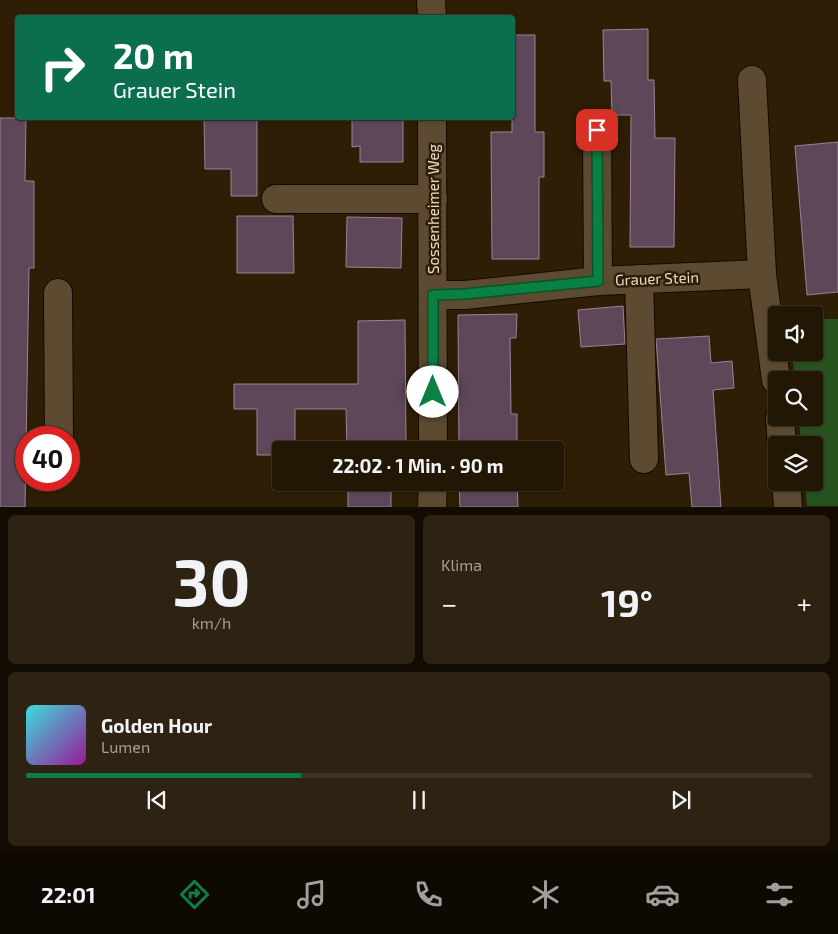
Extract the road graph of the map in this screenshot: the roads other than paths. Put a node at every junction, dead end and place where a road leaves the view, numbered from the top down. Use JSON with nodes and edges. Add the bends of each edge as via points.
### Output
{"nodes":[{"id":1,"x":432,"y":0,"type":"edge"},
{"id":2,"x":432,"y":15,"type":"edge"},
{"id":3,"x":752,"y":80,"type":"dead end"},
{"id":4,"x":432,"y":120,"type":"edge"},
{"id":5,"x":597,"y":130,"type":"dead end"},
{"id":6,"x":276,"y":199,"type":"dead end"},
{"id":7,"x":433,"y":199,"type":"junction"},
{"id":8,"x":762,"y":274,"type":"junction"},
{"id":9,"x":639,"y":279,"type":"junction"},
{"id":10,"x":598,"y":281,"type":"junction"},
{"id":11,"x":58,"y":293,"type":"dead end"},
{"id":12,"x":433,"y":295,"type":"junction"},
{"id":13,"x":775,"y":371,"type":"edge"},
{"id":14,"x":59,"y":426,"type":"edge"},
{"id":15,"x":433,"y":441,"type":"edge"},
{"id":16,"x":644,"y":459,"type":"dead end"},
{"id":17,"x":432,"y":491,"type":"edge"},
{"id":18,"x":787,"y":491,"type":"edge"},
{"id":19,"x":432,"y":506,"type":"edge"},
{"id":20,"x":788,"y":506,"type":"edge"}],
"edges":[{"from":1,"to":2,"type":"street"},
{"from":3,"to":8,"type":"street"},
{"from":4,"to":7,"type":"street","name":"Sossenheimer Weg"},
{"from":5,"to":10,"type":"street"},
{"from":6,"to":7,"type":"street"},
{"from":7,"to":12,"type":"street","name":"Sossenheimer Weg"},
{"from":8,"to":9,"type":"street","name":"Grauer Stein"},
{"from":8,"to":13,"type":"street"},
{"from":9,"to":10,"type":"street","name":"Grauer Stein"},
{"from":9,"to":16,"type":"street"},
{"from":10,"to":12,"type":"street","name":"Grauer Stein"},
{"from":11,"to":14,"type":"street"},
{"from":12,"to":15,"type":"street","name":"Sossenheimer Weg"},
{"from":17,"to":19,"type":"street"},
{"from":18,"to":20,"type":"street"}]}
